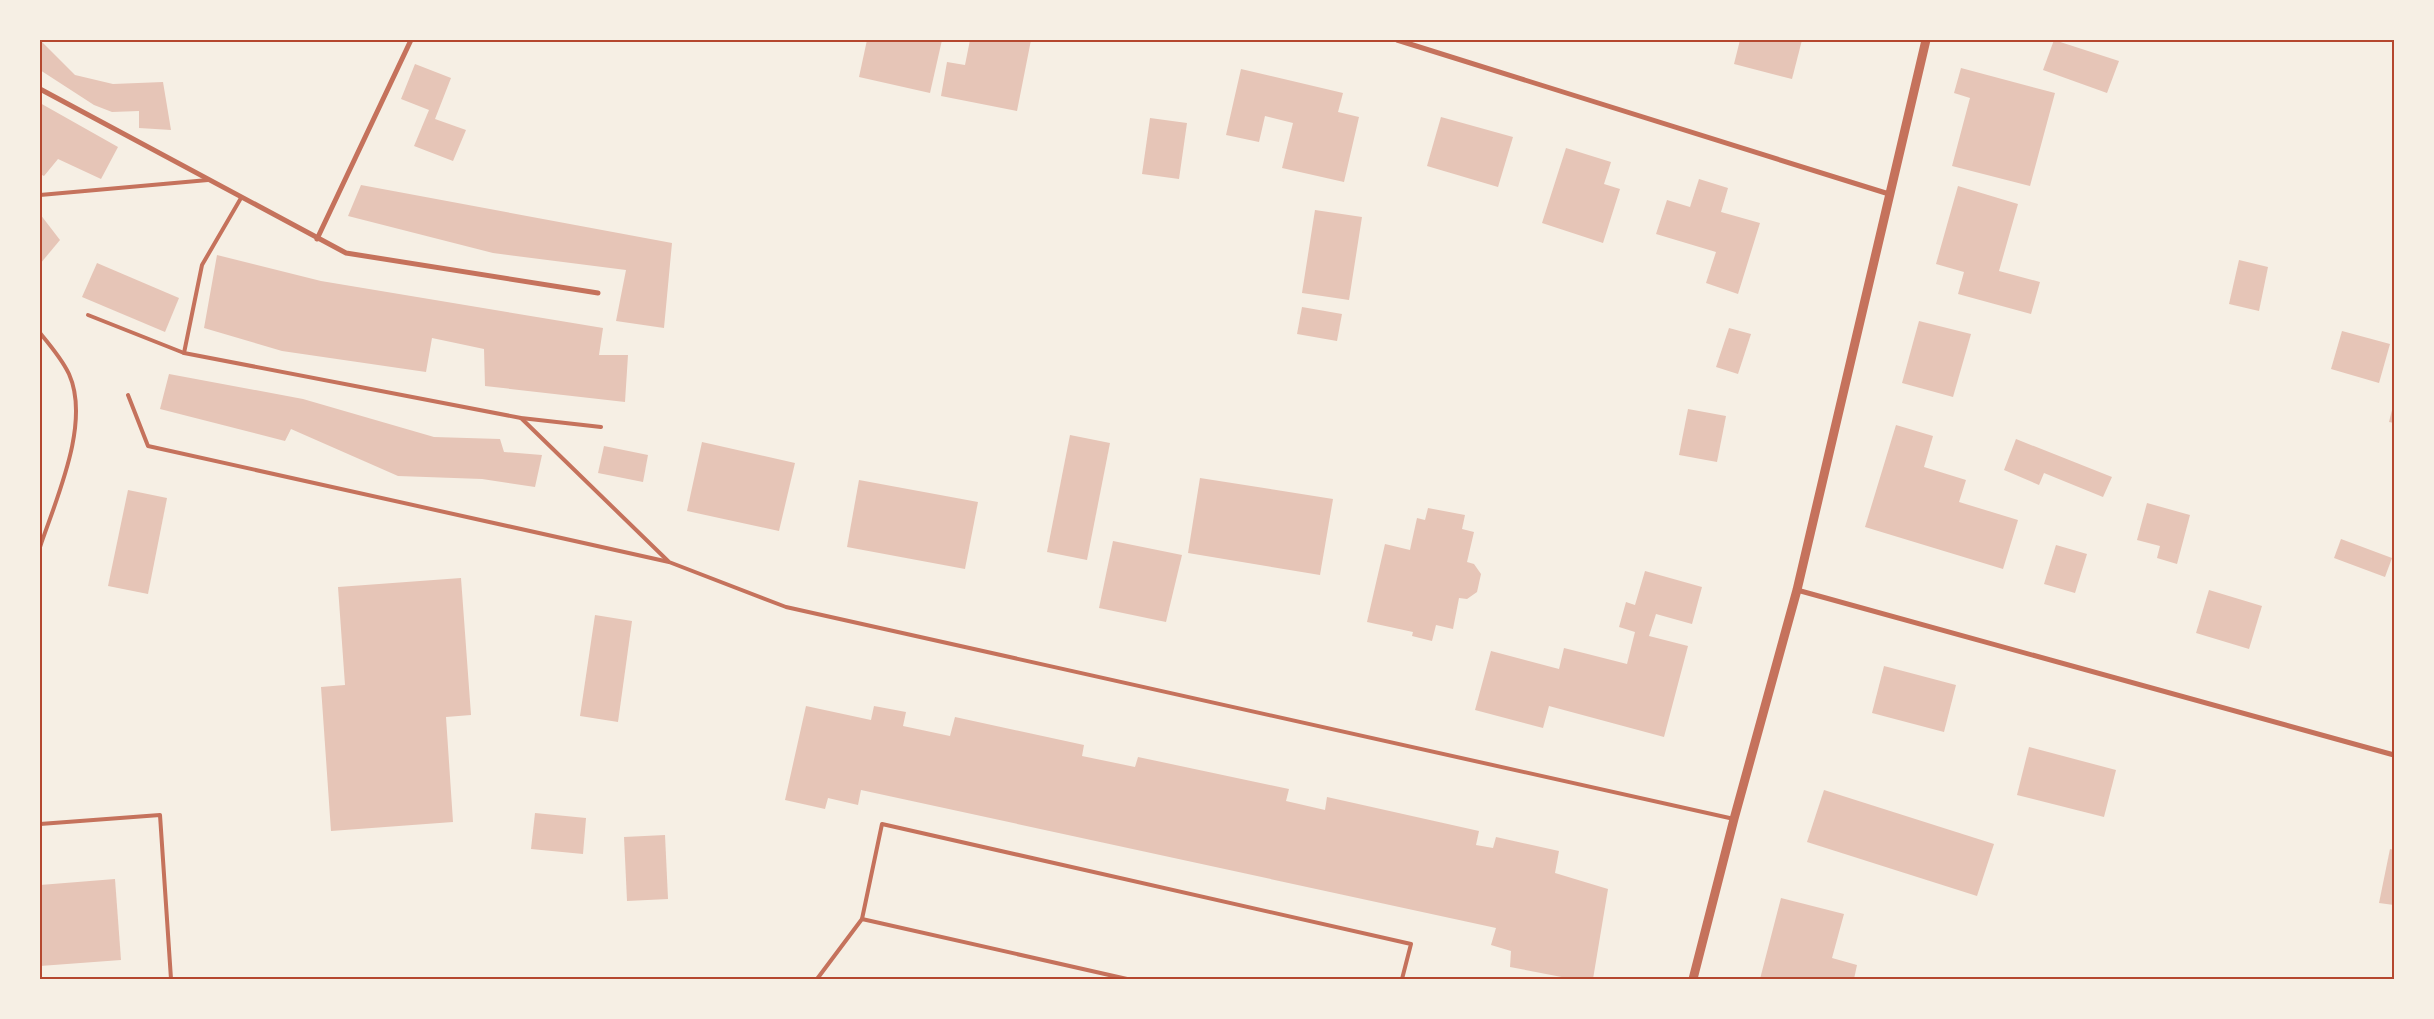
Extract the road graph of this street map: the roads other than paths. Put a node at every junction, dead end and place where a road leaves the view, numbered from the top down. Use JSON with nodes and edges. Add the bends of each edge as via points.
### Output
{"nodes":[{"id":1,"x":411,"y":40,"type":"edge"},
{"id":2,"x":1397,"y":40,"type":"edge"},
{"id":3,"x":1926,"y":40,"type":"edge"},
{"id":4,"x":40,"y":89,"type":"edge"},
{"id":5,"x":208,"y":180,"type":"junction"},
{"id":6,"x":1889,"y":194,"type":"junction"},
{"id":7,"x":40,"y":195,"type":"edge"},
{"id":8,"x":241,"y":198,"type":"junction"},
{"id":9,"x":316,"y":239,"type":"junction"},
{"id":10,"x":598,"y":293,"type":"dead end"},
{"id":11,"x":88,"y":315,"type":"dead end"},
{"id":12,"x":40,"y":333,"type":"edge"},
{"id":13,"x":184,"y":353,"type":"junction"},
{"id":14,"x":128,"y":395,"type":"dead end"},
{"id":15,"x":521,"y":418,"type":"junction"},
{"id":16,"x":601,"y":427,"type":"dead end"},
{"id":17,"x":40,"y":547,"type":"edge"},
{"id":18,"x":669,"y":562,"type":"junction"},
{"id":19,"x":1797,"y":590,"type":"junction"},
{"id":20,"x":2394,"y":755,"type":"edge"},
{"id":21,"x":1734,"y":819,"type":"junction"},
{"id":22,"x":40,"y":824,"type":"edge"},
{"id":23,"x":862,"y":919,"type":"junction"},
{"id":24,"x":172,"y":979,"type":"edge"},
{"id":25,"x":817,"y":979,"type":"edge"},
{"id":26,"x":1127,"y":979,"type":"edge"},
{"id":27,"x":1402,"y":979,"type":"edge"},
{"id":28,"x":1693,"y":979,"type":"edge"}],
"edges":[{"from":1,"to":9,"type":"street"},
{"from":2,"to":6,"type":"street"},
{"from":3,"to":6,"type":"street"},
{"from":4,"to":5,"type":"street"},
{"from":5,"to":7,"type":"lane"},
{"from":5,"to":8,"type":"street"},
{"from":6,"to":19,"type":"street"},
{"from":8,"to":9,"type":"street"},
{"from":8,"to":13,"type":"lane","via":[[202,265]]},
{"from":9,"to":10,"type":"street","via":[[346,253]]},
{"from":11,"to":13,"type":"lane"},
{"from":12,"to":17,"type":"lane","via":[[69,374],[75,425],[68,466]]},
{"from":13,"to":15,"type":"lane"},
{"from":14,"to":18,"type":"lane","via":[[148,446]]},
{"from":15,"to":16,"type":"lane"},
{"from":15,"to":18,"type":"lane"},
{"from":18,"to":21,"type":"lane","via":[[786,607]]},
{"from":19,"to":20,"type":"street"},
{"from":19,"to":21,"type":"street"},
{"from":21,"to":28,"type":"street"},
{"from":22,"to":24,"type":"lane","via":[[160,814]]},
{"from":23,"to":25,"type":"lane"},
{"from":23,"to":26,"type":"lane"},
{"from":23,"to":27,"type":"lane","via":[[882,824],[1411,944]]}]}
